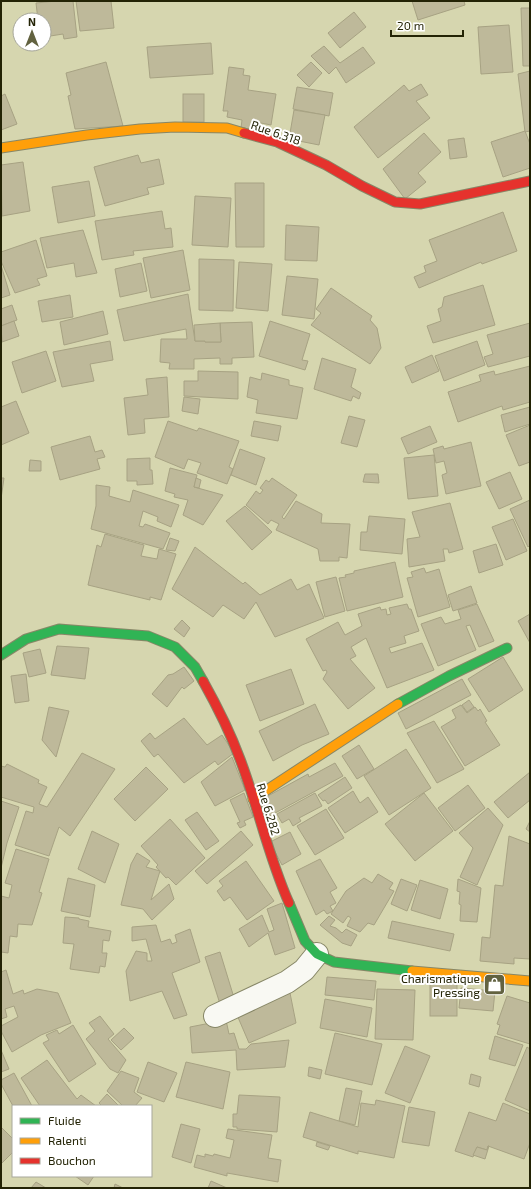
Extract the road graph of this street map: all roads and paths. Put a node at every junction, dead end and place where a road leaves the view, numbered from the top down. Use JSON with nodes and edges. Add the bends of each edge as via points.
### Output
{"nodes":[{"id":1,"x":1,"y":148,"type":"edge"},
{"id":2,"x":530,"y":181,"type":"edge"},
{"id":3,"x":507,"y":648,"type":"dead end"},
{"id":4,"x":1,"y":655,"type":"edge"},
{"id":5,"x":253,"y":799,"type":"junction"},
{"id":6,"x":318,"y":954,"type":"junction"},
{"id":7,"x":530,"y":981,"type":"edge"},
{"id":8,"x":215,"y":1016,"type":"dead end"}],
"edges":[{"from":1,"to":2,"type":"street","name":"Rue 6.318","via":[[140,129],[227,128],[277,142],[395,202],[420,204]]},
{"from":3,"to":5,"type":"street","via":[[395,705]]},
{"from":4,"to":5,"type":"street","name":"Rue 6.282","via":[[26,639],[59,629],[148,636],[175,647],[195,667],[221,713]]},
{"from":5,"to":6,"type":"street","name":"Rue 6.282","via":[[278,879],[305,941]]},
{"from":6,"to":7,"type":"street","name":"Rue 6.282","via":[[334,962]]},
{"from":6,"to":8,"type":"street","via":[[304,970],[286,982]]}]}
